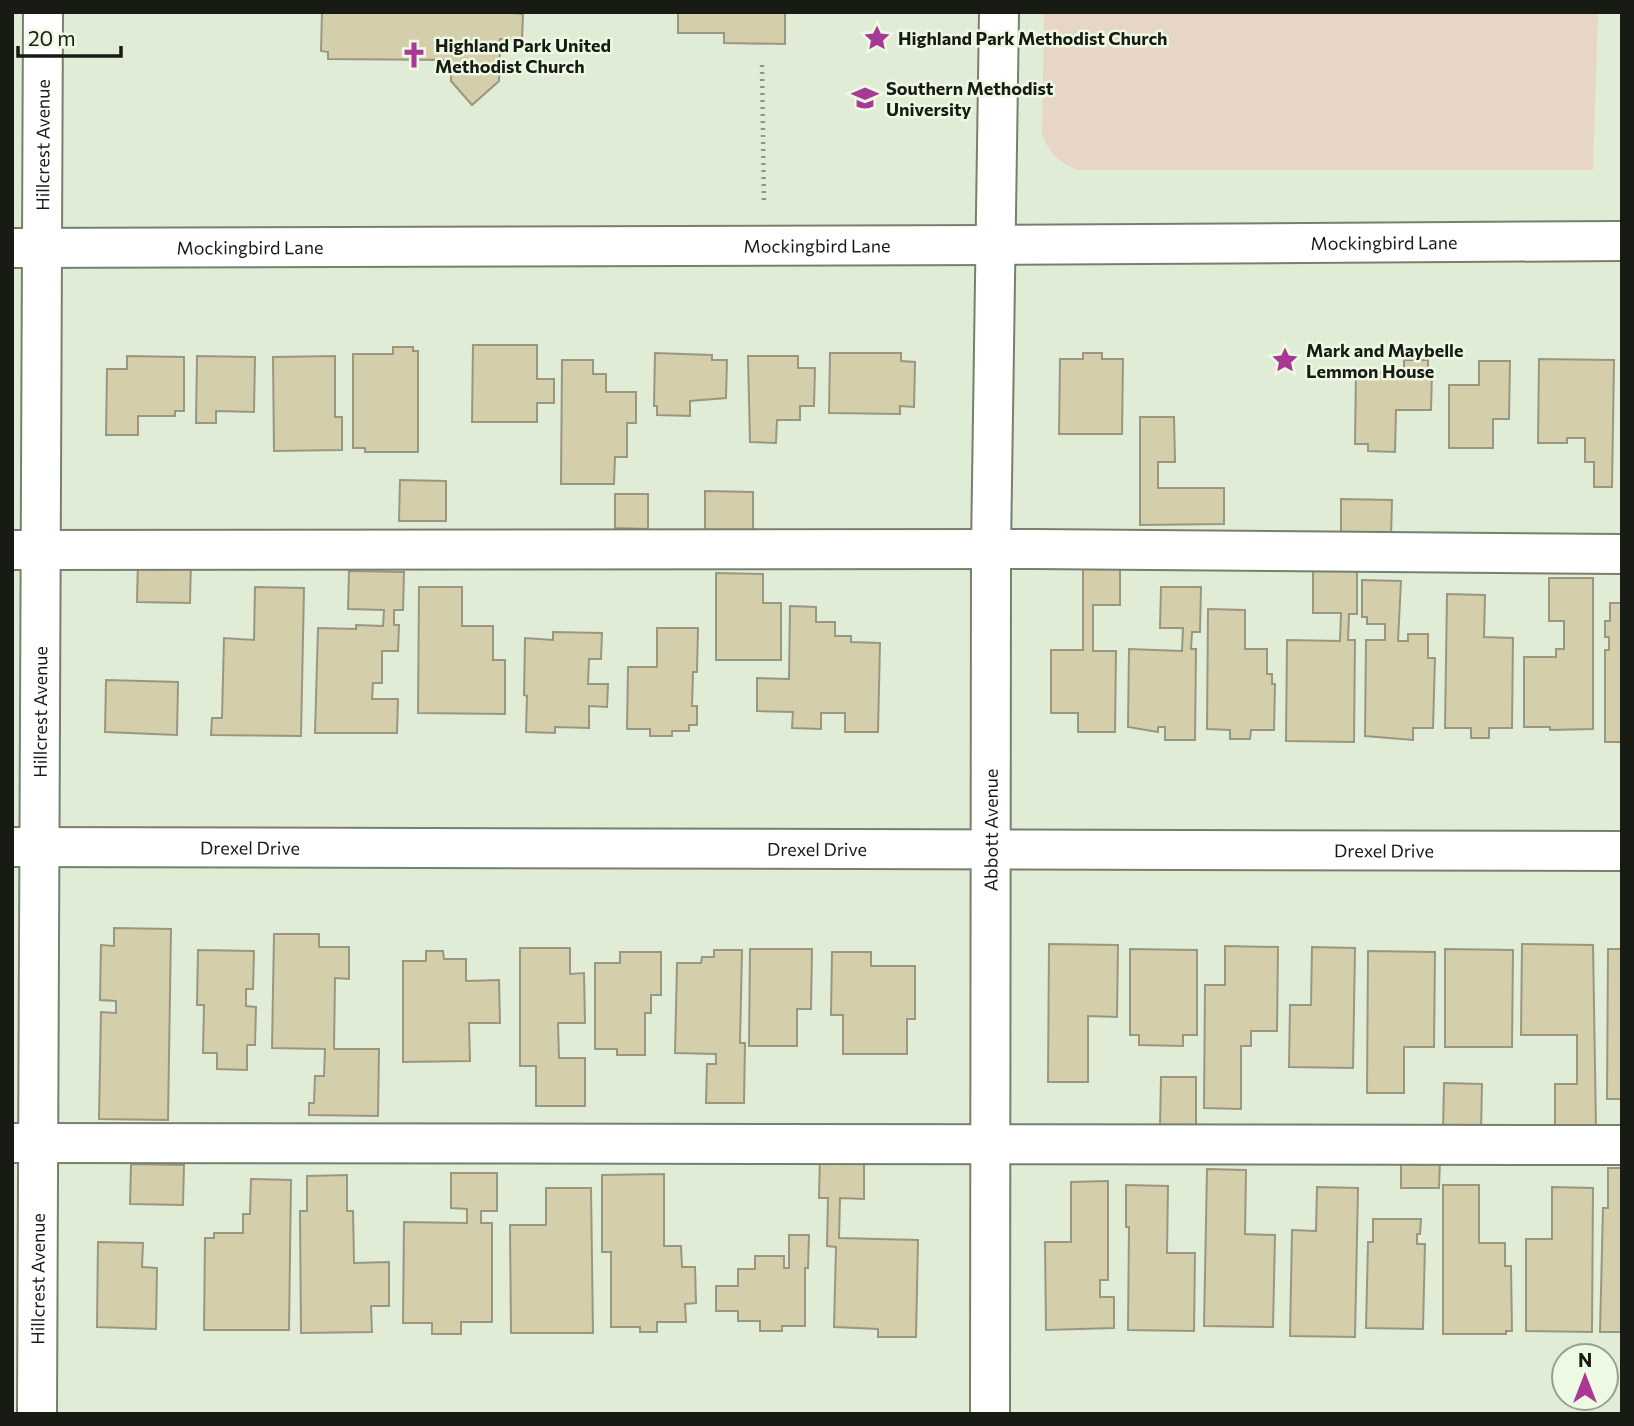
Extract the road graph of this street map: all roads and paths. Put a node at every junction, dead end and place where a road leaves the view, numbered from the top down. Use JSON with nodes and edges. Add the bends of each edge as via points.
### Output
{"nodes":[{"id":1,"x":43,"y":12,"type":"edge"},
{"id":2,"x":999,"y":12,"type":"edge"},
{"id":3,"x":762,"y":65,"type":"dead end"},
{"id":4,"x":764,"y":204,"type":"dead end"},
{"id":5,"x":1622,"y":240,"type":"edge"},
{"id":6,"x":995,"y":245,"type":"junction"},
{"id":7,"x":27,"y":248,"type":"edge"},
{"id":8,"x":991,"y":549,"type":"junction"},
{"id":9,"x":26,"y":551,"type":"edge"},
{"id":10,"x":1622,"y":554,"type":"edge"},
{"id":11,"x":26,"y":847,"type":"edge"},
{"id":12,"x":990,"y":849,"type":"junction"},
{"id":13,"x":1622,"y":851,"type":"edge"},
{"id":14,"x":25,"y":1143,"type":"edge"},
{"id":15,"x":990,"y":1144,"type":"junction"},
{"id":16,"x":1622,"y":1145,"type":"edge"},
{"id":17,"x":37,"y":1414,"type":"edge"},
{"id":18,"x":990,"y":1414,"type":"edge"}],
"edges":[{"from":1,"to":7,"type":"street","name":"Hillcrest Avenue"},
{"from":2,"to":6,"type":"street","name":"Abbott Avenue"},
{"from":3,"to":4,"type":"path"},
{"from":5,"to":6,"type":"street","name":"Mockingbird Lane"},
{"from":6,"to":7,"type":"street","name":"Mockingbird Lane"},
{"from":6,"to":8,"type":"street","name":"Abbott Avenue"},
{"from":7,"to":9,"type":"street","name":"Hillcrest Avenue"},
{"from":8,"to":9,"type":"street"},
{"from":8,"to":10,"type":"street"},
{"from":8,"to":12,"type":"street","name":"Abbott Avenue"},
{"from":9,"to":11,"type":"street","name":"Hillcrest Avenue"},
{"from":11,"to":12,"type":"street","name":"Drexel Drive"},
{"from":11,"to":14,"type":"street","name":"Hillcrest Avenue"},
{"from":12,"to":13,"type":"street","name":"Drexel Drive"},
{"from":12,"to":15,"type":"street","name":"Abbott Avenue"},
{"from":14,"to":15,"type":"street"},
{"from":14,"to":17,"type":"street","name":"Hillcrest Avenue"},
{"from":15,"to":16,"type":"street"},
{"from":15,"to":18,"type":"street","name":"Abbott Avenue"}]}
